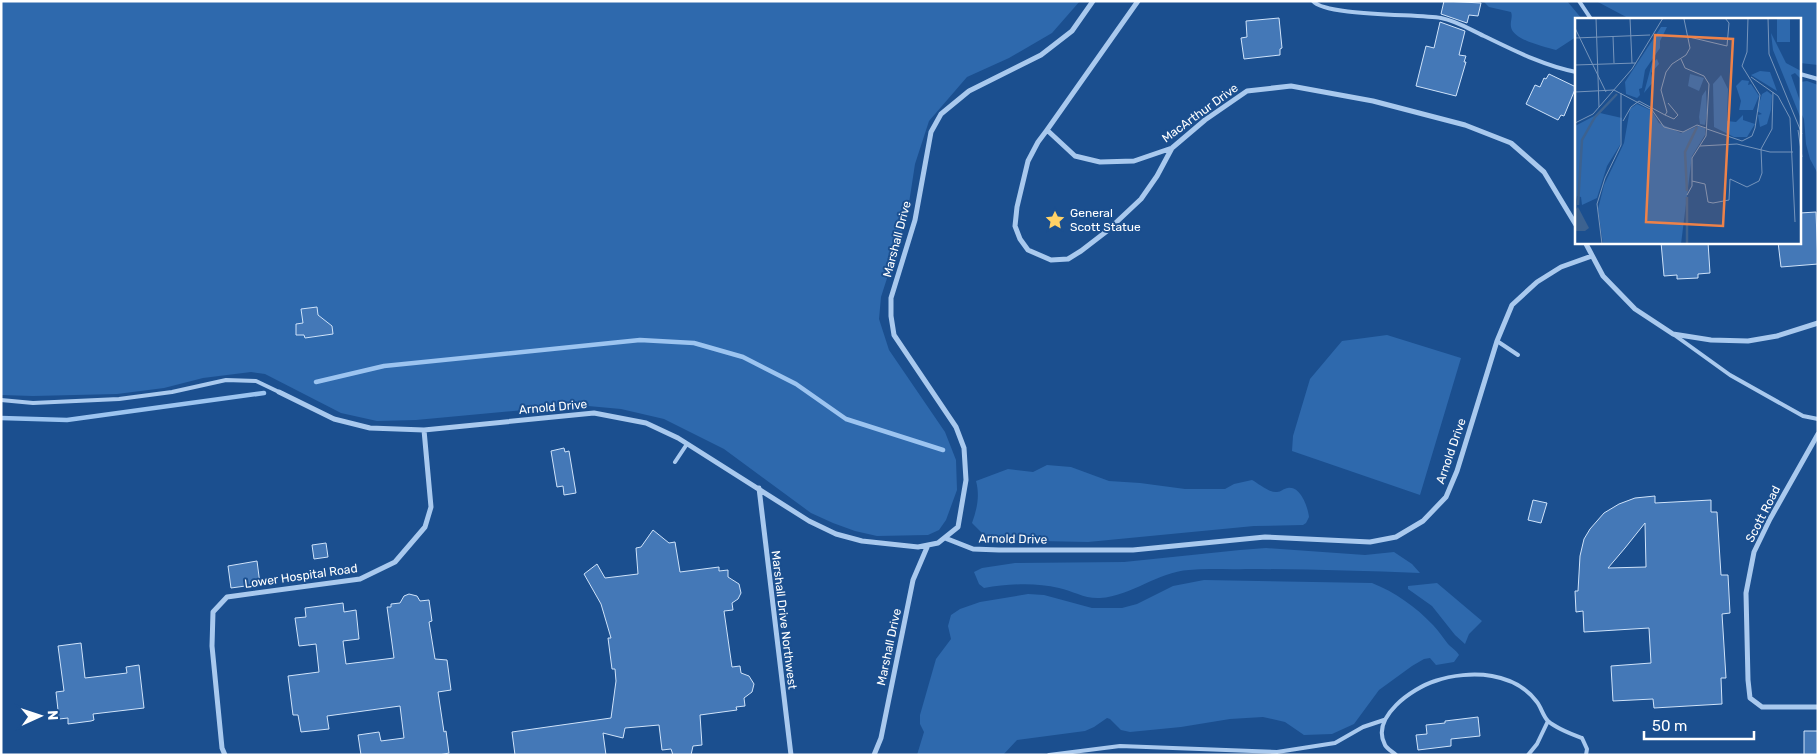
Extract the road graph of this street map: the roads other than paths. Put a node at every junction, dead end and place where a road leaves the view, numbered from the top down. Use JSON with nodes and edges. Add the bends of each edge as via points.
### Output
{"nodes":[{"id":1,"x":1093,"y":1,"type":"edge"},
{"id":2,"x":1138,"y":1,"type":"edge"},
{"id":3,"x":1313,"y":1,"type":"edge"},
{"id":4,"x":1579,"y":1,"type":"edge"},
{"id":5,"x":1591,"y":18,"type":"edge"},
{"id":6,"x":1575,"y":72,"type":"edge"},
{"id":7,"x":1802,"y":75,"type":"edge"},
{"id":8,"x":1818,"y":79,"type":"edge"},
{"id":9,"x":1047,"y":130,"type":"junction"},
{"id":10,"x":1172,"y":148,"type":"junction"},
{"id":11,"x":1575,"y":223,"type":"edge"},
{"id":12,"x":1586,"y":244,"type":"edge"},
{"id":13,"x":1592,"y":256,"type":"junction"},
{"id":14,"x":1818,"y":323,"type":"edge"},
{"id":15,"x":1673,"y":334,"type":"junction"},
{"id":16,"x":1497,"y":341,"type":"junction"},
{"id":17,"x":1518,"y":355,"type":"dead end"},
{"id":18,"x":279,"y":392,"type":"joint"},
{"id":19,"x":1,"y":400,"type":"edge"},
{"id":20,"x":1818,"y":419,"type":"edge"},
{"id":21,"x":424,"y":430,"type":"junction"},
{"id":22,"x":1818,"y":434,"type":"edge"},
{"id":23,"x":687,"y":444,"type":"junction"},
{"id":24,"x":674,"y":462,"type":"dead end"},
{"id":25,"x":759,"y":488,"type":"junction"},
{"id":26,"x":945,"y":538,"type":"junction"},
{"id":27,"x":928,"y":545,"type":"junction"},
{"id":28,"x":1818,"y":707,"type":"edge"},
{"id":29,"x":1384,"y":720,"type":"junction"},
{"id":30,"x":1548,"y":721,"type":"junction"},
{"id":31,"x":1085,"y":753,"type":"edge"},
{"id":32,"x":225,"y":755,"type":"edge"},
{"id":33,"x":791,"y":755,"type":"edge"},
{"id":34,"x":874,"y":755,"type":"edge"},
{"id":35,"x":1049,"y":755,"type":"edge"},
{"id":36,"x":1396,"y":755,"type":"edge"},
{"id":37,"x":1528,"y":755,"type":"edge"},
{"id":38,"x":1586,"y":755,"type":"edge"}],
"edges":[{"from":1,"to":26,"type":"street","name":"Marshall Drive","via":[[1072,31],[1041,55],[969,91],[941,114],[931,132],[915,220],[891,298],[891,316],[894,335],[956,427],[964,448],[966,480],[958,527]]},
{"from":2,"to":9,"type":"street"},
{"from":3,"to":6,"type":"lane","via":[[1324,8],[1441,18],[1460,23],[1537,60]]},
{"from":4,"to":5,"type":"lane"},
{"from":7,"to":8,"type":"lane"},
{"from":9,"to":10,"type":"street","name":"MacArthur Drive","via":[[1075,156],[1100,162],[1134,161]]},
{"from":9,"to":10,"type":"street","via":[[1028,161],[1015,226],[1028,250],[1051,260],[1068,259],[1107,231],[1140,199]]},
{"from":10,"to":11,"type":"street","name":"MacArthur Drive","via":[[1246,91],[1290,86],[1373,101],[1465,125],[1510,143],[1544,172]]},
{"from":12,"to":13,"type":"street"},
{"from":13,"to":15,"type":"street","via":[[1603,276],[1635,309]]},
{"from":13,"to":16,"type":"street","name":"Arnold Drive","via":[[1561,267],[1537,282],[1512,305]]},
{"from":14,"to":15,"type":"street","via":[[1748,341]]},
{"from":15,"to":20,"type":"lane","via":[[1730,376],[1804,416]]},
{"from":16,"to":17,"type":"lane"},
{"from":16,"to":26,"type":"street","name":"Arnold Drive","via":[[1457,471],[1446,496],[1423,521],[1396,537],[1370,542],[1265,538],[1133,550],[973,549]]},
{"from":18,"to":19,"type":"lane","via":[[256,381],[226,380],[119,399],[33,403]]},
{"from":18,"to":21,"type":"street","name":"Arnold Drive","via":[[334,419],[370,428]]},
{"from":21,"to":23,"type":"street","name":"Arnold Drive","via":[[594,413],[646,423]]},
{"from":21,"to":32,"type":"street","name":"Lower Hospital Road","via":[[431,507],[425,527],[395,562],[360,579],[226,597],[213,612],[212,646]]},
{"from":22,"to":28,"type":"street","name":"Scott Road","via":[[1754,552],[1746,593],[1750,698],[1762,707]]},
{"from":23,"to":24,"type":"lane"},
{"from":23,"to":25,"type":"street","name":"Arnold Drive"},
{"from":25,"to":27,"type":"street","name":"Arnold Drive","via":[[809,521],[836,534],[862,541],[918,547]]},
{"from":25,"to":33,"type":"street","name":"Marshall Drive Northwest"},
{"from":26,"to":27,"type":"street","name":"Arnold Drive"},
{"from":27,"to":34,"type":"street","name":"Marshall Drive","via":[[913,580],[881,738]]},
{"from":29,"to":30,"type":"lane","via":[[1417,688],[1435,680],[1471,675],[1491,676],[1519,685],[1536,700]]},
{"from":29,"to":31,"type":"lane","via":[[1363,727],[1336,743],[1277,752],[1120,746]]},
{"from":29,"to":36,"type":"lane","via":[[1382,727],[1386,746]]},
{"from":30,"to":37,"type":"lane"},
{"from":30,"to":38,"type":"lane","via":[[1582,738]]},
{"from":31,"to":35,"type":"lane"}]}
